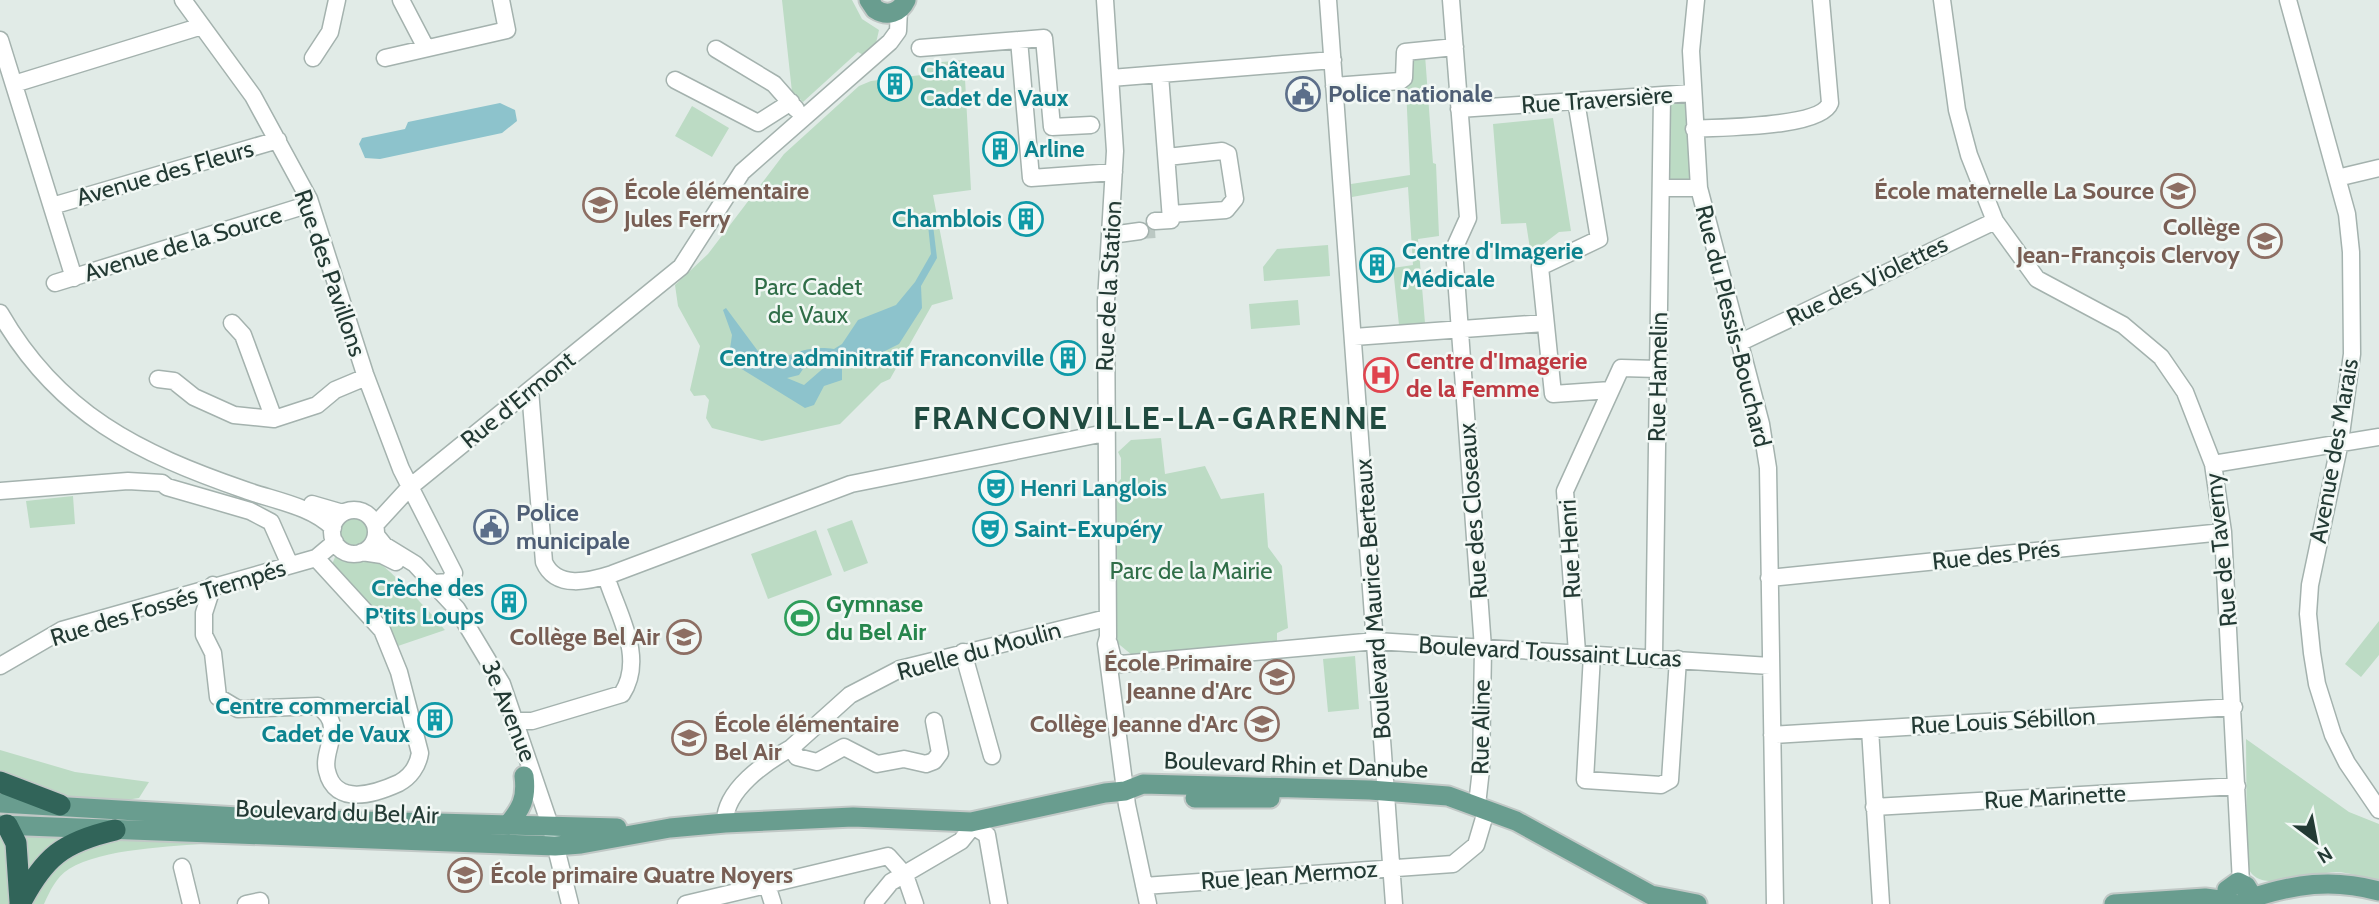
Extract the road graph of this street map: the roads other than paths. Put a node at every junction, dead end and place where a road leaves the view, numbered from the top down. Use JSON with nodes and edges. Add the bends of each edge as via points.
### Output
{"nodes":[{"id":1,"x":183,"y":0,"type":"edge"},
{"id":2,"x":337,"y":0,"type":"edge"},
{"id":3,"x":401,"y":0,"type":"edge"},
{"id":4,"x":501,"y":0,"type":"edge"},
{"id":5,"x":1105,"y":0,"type":"edge"},
{"id":6,"x":1328,"y":0,"type":"edge"},
{"id":7,"x":1451,"y":0,"type":"edge"},
{"id":8,"x":1696,"y":0,"type":"edge"},
{"id":9,"x":1821,"y":0,"type":"edge"},
{"id":10,"x":1942,"y":0,"type":"edge"},
{"id":11,"x":2288,"y":0,"type":"edge"},
{"id":12,"x":895,"y":4,"type":"edge"},
{"id":13,"x":202,"y":26,"type":"junction"},
{"id":14,"x":0,"y":40,"type":"edge"},
{"id":15,"x":1019,"y":40,"type":"junction"},
{"id":16,"x":1455,"y":47,"type":"junction"},
{"id":17,"x":426,"y":48,"type":"junction"},
{"id":18,"x":716,"y":48,"type":"dead end"},
{"id":19,"x":920,"y":48,"type":"dead end"},
{"id":20,"x":313,"y":58,"type":"dead end"},
{"id":21,"x":385,"y":58,"type":"dead end"},
{"id":22,"x":1333,"y":60,"type":"junction"},
{"id":23,"x":1160,"y":75,"type":"junction"},
{"id":24,"x":1111,"y":78,"type":"junction"},
{"id":25,"x":675,"y":80,"type":"dead end"},
{"id":26,"x":14,"y":84,"type":"junction"},
{"id":27,"x":1334,"y":86,"type":"junction"},
{"id":28,"x":1692,"y":93,"type":"junction"},
{"id":29,"x":1662,"y":96,"type":"junction"},
{"id":30,"x":1576,"y":101,"type":"junction"},
{"id":31,"x":791,"y":102,"type":"junction"},
{"id":32,"x":1460,"y":109,"type":"junction"},
{"id":33,"x":804,"y":119,"type":"junction"},
{"id":34,"x":1091,"y":125,"type":"dead end"},
{"id":35,"x":1052,"y":128,"type":"junction"},
{"id":36,"x":1694,"y":130,"type":"junction"},
{"id":37,"x":1027,"y":131,"type":"junction"},
{"id":38,"x":278,"y":140,"type":"junction"},
{"id":39,"x":1167,"y":157,"type":"junction"},
{"id":40,"x":2379,"y":168,"type":"edge"},
{"id":41,"x":1114,"y":173,"type":"junction"},
{"id":42,"x":2337,"y":178,"type":"junction"},
{"id":43,"x":1663,"y":188,"type":"junction"},
{"id":44,"x":1699,"y":188,"type":"junction"},
{"id":45,"x":310,"y":204,"type":"junction"},
{"id":46,"x":52,"y":206,"type":"junction"},
{"id":47,"x":1171,"y":217,"type":"junction"},
{"id":48,"x":1995,"y":221,"type":"junction"},
{"id":49,"x":1112,"y":229,"type":"junction"},
{"id":50,"x":74,"y":278,"type":"junction"},
{"id":51,"x":55,"y":284,"type":"dead end"},
{"id":52,"x":0,"y":313,"type":"edge"},
{"id":53,"x":232,"y":323,"type":"dead end"},
{"id":54,"x":1545,"y":323,"type":"junction"},
{"id":55,"x":1460,"y":330,"type":"junction"},
{"id":56,"x":1354,"y":337,"type":"junction"},
{"id":57,"x":1739,"y":343,"type":"junction"},
{"id":58,"x":1658,"y":369,"type":"junction"},
{"id":59,"x":366,"y":376,"type":"junction"},
{"id":60,"x":158,"y":379,"type":"dead end"},
{"id":61,"x":530,"y":390,"type":"junction"},
{"id":62,"x":1611,"y":390,"type":"junction"},
{"id":63,"x":274,"y":419,"type":"junction"},
{"id":64,"x":1105,"y":433,"type":"junction"},
{"id":65,"x":2379,"y":437,"type":"edge"},
{"id":66,"x":2340,"y":442,"type":"junction"},
{"id":67,"x":2213,"y":464,"type":"junction"},
{"id":68,"x":181,"y":466,"type":"junction"},
{"id":69,"x":410,"y":486,"type":"junction"},
{"id":70,"x":0,"y":491,"type":"edge"},
{"id":71,"x":351,"y":512,"type":"junction"},
{"id":72,"x":376,"y":530,"type":"junction"},
{"id":73,"x":2223,"y":531,"type":"junction"},
{"id":74,"x":334,"y":535,"type":"junction"},
{"id":75,"x":362,"y":552,"type":"junction"},
{"id":76,"x":316,"y":558,"type":"junction"},
{"id":77,"x":290,"y":565,"type":"junction"},
{"id":78,"x":606,"y":576,"type":"junction"},
{"id":79,"x":1769,"y":578,"type":"junction"},
{"id":80,"x":434,"y":583,"type":"junction"},
{"id":81,"x":213,"y":585,"type":"junction"},
{"id":82,"x":1107,"y":618,"type":"junction"},
{"id":83,"x":1108,"y":637,"type":"junction"},
{"id":84,"x":1376,"y":641,"type":"junction"},
{"id":85,"x":1483,"y":648,"type":"junction"},
{"id":86,"x":963,"y":652,"type":"junction"},
{"id":87,"x":1584,"y":653,"type":"junction"},
{"id":88,"x":1654,"y":657,"type":"junction"},
{"id":89,"x":1678,"y":659,"type":"junction"},
{"id":90,"x":1121,"y":664,"type":"junction"},
{"id":91,"x":0,"y":666,"type":"edge"},
{"id":92,"x":1770,"y":666,"type":"junction"},
{"id":93,"x":1111,"y":684,"type":"junction"},
{"id":94,"x":2234,"y":707,"type":"junction"},
{"id":95,"x":516,"y":721,"type":"junction"},
{"id":96,"x":934,"y":721,"type":"dead end"},
{"id":97,"x":1870,"y":729,"type":"junction"},
{"id":98,"x":1772,"y":734,"type":"junction"},
{"id":99,"x":791,"y":748,"type":"junction"},
{"id":100,"x":992,"y":756,"type":"dead end"},
{"id":101,"x":524,"y":776,"type":"junction"},
{"id":102,"x":0,"y":782,"type":"edge"},
{"id":103,"x":2237,"y":786,"type":"junction"},
{"id":104,"x":1125,"y":791,"type":"junction"},
{"id":105,"x":1388,"y":795,"type":"junction"},
{"id":106,"x":0,"y":803,"type":"edge"},
{"id":107,"x":60,"y":806,"type":"junction"},
{"id":108,"x":1874,"y":807,"type":"junction"},
{"id":109,"x":2379,"y":810,"type":"edge"},
{"id":110,"x":1480,"y":812,"type":"junction"},
{"id":111,"x":2,"y":821,"type":"edge"},
{"id":112,"x":725,"y":823,"type":"junction"},
{"id":113,"x":972,"y":824,"type":"junction"},
{"id":114,"x":507,"y":826,"type":"junction"},
{"id":115,"x":115,"y":830,"type":"junction"},
{"id":116,"x":548,"y":837,"type":"junction"},
{"id":117,"x":182,"y":867,"type":"dead end"},
{"id":118,"x":1392,"y":868,"type":"junction"},
{"id":119,"x":905,"y":875,"type":"junction"},
{"id":120,"x":768,"y":885,"type":"junction"},
{"id":121,"x":1144,"y":886,"type":"junction"},
{"id":122,"x":2238,"y":891,"type":"edge"},
{"id":123,"x":2379,"y":891,"type":"edge"},
{"id":124,"x":20,"y":904,"type":"edge"},
{"id":125,"x":191,"y":904,"type":"edge"},
{"id":126,"x":246,"y":904,"type":"edge"},
{"id":127,"x":260,"y":904,"type":"edge"},
{"id":128,"x":559,"y":904,"type":"edge"},
{"id":129,"x":570,"y":904,"type":"edge"},
{"id":130,"x":686,"y":904,"type":"edge"},
{"id":131,"x":773,"y":904,"type":"edge"},
{"id":132,"x":873,"y":904,"type":"edge"},
{"id":133,"x":915,"y":904,"type":"edge"},
{"id":134,"x":999,"y":904,"type":"edge"},
{"id":135,"x":1148,"y":904,"type":"edge"},
{"id":136,"x":1394,"y":904,"type":"edge"},
{"id":137,"x":1649,"y":904,"type":"edge"},
{"id":138,"x":1697,"y":904,"type":"edge"},
{"id":139,"x":1774,"y":904,"type":"edge"},
{"id":140,"x":1881,"y":904,"type":"edge"},
{"id":141,"x":2114,"y":904,"type":"edge"}],
"edges":[{"from":1,"to":13,"type":"street","name":"Rue des Pavillons"},
{"from":2,"to":20,"type":"street","via":[[330,32]]},
{"from":3,"to":17,"type":"street"},
{"from":4,"to":17,"type":"street","via":[[507,30]]},
{"from":5,"to":24,"type":"street","name":"Rue de la Station"},
{"from":6,"to":22,"type":"street","name":"Boulevard Maurice Berteaux"},
{"from":7,"to":16,"type":"street","name":"Rue des Closeaux"},
{"from":8,"to":28,"type":"street","name":"Rue du Plessis-Bouchard"},
{"from":9,"to":36,"type":"street","via":[[1830,103],[1826,111],[1807,120]]},
{"from":10,"to":48,"type":"street","name":"Rue de Taverny","via":[[1954,95]]},
{"from":11,"to":42,"type":"street","name":"Avenue des Marais"},
{"from":12,"to":33,"type":"street","name":"Rue d'Ermont","via":[[898,31]]},
{"from":13,"to":26,"type":"street"},
{"from":13,"to":38,"type":"street","name":"Rue des Pavillons","via":[[253,96]]},
{"from":14,"to":26,"type":"street"},
{"from":15,"to":19,"type":"street"},
{"from":15,"to":35,"type":"street","via":[[1044,38]]},
{"from":15,"to":37,"type":"street"},
{"from":16,"to":27,"type":"street","via":[[1405,52],[1404,78]]},
{"from":16,"to":32,"type":"street","name":"Rue des Closeaux"},
{"from":17,"to":21,"type":"street"},
{"from":18,"to":31,"type":"street","via":[[774,84]]},
{"from":22,"to":23,"type":"street"},
{"from":22,"to":27,"type":"street","name":"Boulevard Maurice Berteaux"},
{"from":23,"to":24,"type":"street"},
{"from":23,"to":39,"type":"street"},
{"from":24,"to":41,"type":"street","name":"Rue de la Station"},
{"from":25,"to":31,"type":"street","via":[[758,124]]},
{"from":26,"to":46,"type":"street"},
{"from":27,"to":56,"type":"street","name":"Boulevard Maurice Berteaux"},
{"from":28,"to":29,"type":"street","name":"Rue Traversière"},
{"from":28,"to":36,"type":"street","name":"Rue du Plessis-Bouchard"},
{"from":29,"to":30,"type":"street","name":"Rue Traversière"},
{"from":29,"to":43,"type":"street","name":"Rue Hamelin"},
{"from":30,"to":32,"type":"street","name":"Rue Traversière"},
{"from":30,"to":54,"type":"street","via":[[1599,239],[1540,268]]},
{"from":31,"to":33,"type":"street"},
{"from":32,"to":55,"type":"street","name":"Rue des Closeaux","via":[[1468,218],[1454,249]]},
{"from":33,"to":61,"type":"street","name":"Rue d'Ermont","via":[[736,179],[699,239],[646,285],[625,311]]},
{"from":34,"to":35,"type":"street"},
{"from":35,"to":37,"type":"street"},
{"from":36,"to":44,"type":"street","name":"Rue du Plessis-Bouchard"},
{"from":37,"to":41,"type":"street","via":[[1031,178]]},
{"from":38,"to":45,"type":"street","name":"Rue des Pavillons"},
{"from":38,"to":46,"type":"street","name":"Avenue des Fleurs"},
{"from":39,"to":47,"type":"street"},
{"from":39,"to":47,"type":"street","via":[[1228,154],[1235,199],[1226,210]]},
{"from":40,"to":42,"type":"street"},
{"from":41,"to":49,"type":"street","name":"Rue de la Station"},
{"from":42,"to":66,"type":"street","name":"Avenue des Marais","via":[[2349,225],[2353,317],[2350,380]]},
{"from":43,"to":44,"type":"street"},
{"from":43,"to":58,"type":"street","name":"Rue Hamelin"},
{"from":44,"to":57,"type":"street","name":"Rue du Plessis-Bouchard"},
{"from":45,"to":50,"type":"street","name":"Avenue de la Source"},
{"from":45,"to":59,"type":"street","name":"Rue des Pavillons"},
{"from":46,"to":50,"type":"street"},
{"from":47,"to":49,"type":"street","via":[[1147,226]]},
{"from":48,"to":57,"type":"street","name":"Rue des Violettes"},
{"from":48,"to":67,"type":"street","name":"Rue de Taverny","via":[[2025,267],[2123,325],[2161,357],[2185,391]]},
{"from":49,"to":64,"type":"street","name":"Rue de la Station","via":[[1106,301]]},
{"from":50,"to":51,"type":"street","name":"Avenue de la Source"},
{"from":52,"to":68,"type":"street","via":[[36,367],[72,404],[122,440]]},
{"from":53,"to":63,"type":"street","via":[[243,335]]},
{"from":54,"to":55,"type":"street"},
{"from":54,"to":62,"type":"street","via":[[1553,394]]},
{"from":55,"to":56,"type":"street"},
{"from":55,"to":85,"type":"street","name":"Rue des Closeaux"},
{"from":56,"to":84,"type":"street","name":"Boulevard Maurice Berteaux"},
{"from":57,"to":79,"type":"street","name":"Rue du Plessis-Bouchard","via":[[1768,468]]},
{"from":58,"to":62,"type":"street","name":"Rue Henri","via":[[1620,368]]},
{"from":58,"to":88,"type":"street","name":"Rue Hamelin"},
{"from":59,"to":63,"type":"street","via":[[335,390],[317,405]]},
{"from":59,"to":69,"type":"street","name":"Rue des Pavillons"},
{"from":60,"to":63,"type":"street","via":[[174,381],[194,397],[234,415]]},
{"from":61,"to":69,"type":"street","name":"Rue d'Ermont"},
{"from":61,"to":78,"type":"street","via":[[545,567],[576,583]]},
{"from":62,"to":87,"type":"street","name":"Rue Henri","via":[[1565,491]]},
{"from":64,"to":78,"type":"street","via":[[859,482]]},
{"from":64,"to":82,"type":"street","name":"Rue de la Station"},
{"from":65,"to":66,"type":"street"},
{"from":66,"to":67,"type":"street"},
{"from":66,"to":109,"type":"street","name":"Avenue des Marais","via":[[2315,556],[2309,598],[2311,643],[2330,727],[2347,763]]},
{"from":67,"to":73,"type":"street","name":"Rue de Taverny"},
{"from":68,"to":71,"type":"street"},
{"from":68,"to":74,"type":"street","via":[[314,515]]},
{"from":69,"to":71,"type":"street","name":"Rue d'Ermont"},
{"from":69,"to":72,"type":"street","name":"Rue d'Ermont"},
{"from":69,"to":80,"type":"street","name":"Rue des Pavillons","via":[[454,573],[449,582]]},
{"from":70,"to":77,"type":"street","via":[[162,482],[271,522]]},
{"from":71,"to":72,"type":"street","via":[[369,516]]},
{"from":71,"to":74,"type":"street"},
{"from":72,"to":75,"type":"street","via":[[371,546]]},
{"from":72,"to":80,"type":"street","name":"3e Avenue"},
{"from":73,"to":79,"type":"street","name":"Rue des Prés"},
{"from":73,"to":94,"type":"street","name":"Rue de Taverny"},
{"from":74,"to":75,"type":"street","via":[[346,552]]},
{"from":74,"to":76,"type":"street","name":"Rue des Fossés Trempés"},
{"from":75,"to":101,"type":"street","name":"3e Avenue","via":[[401,565],[432,592],[461,628],[497,698]]},
{"from":76,"to":77,"type":"street","name":"Rue des Fossés Trempés"},
{"from":76,"to":81,"type":"street","via":[[382,630],[399,672],[420,753],[419,763],[407,778],[373,793],[340,792],[333,783],[326,761],[332,728],[318,706],[238,709],[218,697],[213,653],[204,635],[204,613]]},
{"from":77,"to":81,"type":"street","name":"Rue des Fossés Trempés"},
{"from":78,"to":95,"type":"street","via":[[633,653],[622,694],[532,721]]},
{"from":79,"to":92,"type":"street","name":"Rue du Plessis-Bouchard"},
{"from":80,"to":95,"type":"street","name":"3e Avenue","via":[[476,636]]},
{"from":81,"to":91,"type":"street","name":"Rue des Fossés Trempés","via":[[62,631]]},
{"from":82,"to":83,"type":"street","name":"Rue de la Station"},
{"from":82,"to":86,"type":"street","name":"Ruelle du Moulin"},
{"from":83,"to":90,"type":"street","via":[[1113,659]]},
{"from":83,"to":93,"type":"street","name":"Rue de la Station"},
{"from":84,"to":85,"type":"street","name":"Boulevard Toussaint Lucas"},
{"from":84,"to":90,"type":"street","name":"Boulevard Toussaint Lucas"},
{"from":84,"to":105,"type":"street","name":"Boulevard Maurice Berteaux"},
{"from":85,"to":87,"type":"street","name":"Boulevard Toussaint Lucas"},
{"from":85,"to":110,"type":"street","name":"Rue Aline"},
{"from":86,"to":99,"type":"street","name":"Ruelle du Moulin","via":[[873,681],[850,695]]},
{"from":86,"to":100,"type":"street"},
{"from":87,"to":88,"type":"street","name":"Boulevard Toussaint Lucas"},
{"from":87,"to":89,"type":"street","name":"Rue Henri","via":[[1585,780],[1661,785],[1670,780]]},
{"from":88,"to":89,"type":"street","name":"Boulevard Toussaint Lucas"},
{"from":89,"to":92,"type":"street","name":"Boulevard Toussaint Lucas"},
{"from":90,"to":93,"type":"street"},
{"from":92,"to":98,"type":"street","name":"Rue du Plessis-Bouchard"},
{"from":93,"to":104,"type":"street","name":"Rue de la Station"},
{"from":94,"to":97,"type":"street","name":"Rue Louis Sébillon"},
{"from":94,"to":103,"type":"street","name":"Rue de Taverny"},
{"from":95,"to":116,"type":"street","name":"3e Avenue"},
{"from":96,"to":99,"type":"street","via":[[940,753],[926,764],[904,759],[877,764],[844,747],[817,762],[797,757]]},
{"from":97,"to":98,"type":"street","name":"Rue Louis Sébillon"},
{"from":97,"to":108,"type":"street"},
{"from":98,"to":139,"type":"street","name":"Rue du Plessis-Bouchard"},
{"from":99,"to":112,"type":"street","name":"Ruelle du Moulin","via":[[754,769],[724,813]]},
{"from":101,"to":114,"type":"main road","via":[[522,807]]},
{"from":101,"to":116,"type":"street","name":"3e Avenue"},
{"from":102,"to":107,"type":"highway"},
{"from":103,"to":108,"type":"street","name":"Rue Marinette"},
{"from":103,"to":122,"type":"street","name":"Rue de Taverny"},
{"from":104,"to":105,"type":"main road","name":"Boulevard Rhin et Danube","via":[[1143,784]]},
{"from":104,"to":113,"type":"main road","name":"Boulevard du Bel Air"},
{"from":104,"to":121,"type":"street","name":"Rue de la Station"},
{"from":105,"to":110,"type":"main road","name":"Boulevard Rhin et Danube"},
{"from":105,"to":118,"type":"street","name":"Boulevard Maurice Berteaux"},
{"from":106,"to":107,"type":"main road","name":"Boulevard du Bel Air"},
{"from":107,"to":114,"type":"main road","name":"Boulevard du Bel Air"},
{"from":108,"to":140,"type":"street"},
{"from":110,"to":118,"type":"street","name":"Rue Aline","via":[[1476,845],[1453,863]]},
{"from":110,"to":137,"type":"main road","name":"Boulevard Rhin et Danube","via":[[1627,897]]},
{"from":110,"to":138,"type":"main road","name":"Boulevard Rhin et Danube","via":[[1543,835],[1651,895]]},
{"from":111,"to":115,"type":"main road","name":"Boulevard du Bel Air"},
{"from":111,"to":124,"type":"highway","via":[[16,843]]},
{"from":112,"to":113,"type":"main road","name":"Boulevard du Bel Air","via":[[853,817]]},
{"from":112,"to":116,"type":"main road","name":"Boulevard du Bel Air"},
{"from":113,"to":119,"type":"street","via":[[961,841]]},
{"from":113,"to":134,"type":"street","via":[[987,835]]},
{"from":114,"to":116,"type":"main road","name":"Boulevard du Bel Air"},
{"from":115,"to":116,"type":"main road","name":"Boulevard du Bel Air"},
{"from":115,"to":124,"type":"highway","via":[[54,854],[37,871]]},
{"from":116,"to":128,"type":"street"},
{"from":116,"to":129,"type":"street"},
{"from":117,"to":125,"type":"street"},
{"from":118,"to":121,"type":"street","name":"Rue Jean Mermoz"},
{"from":118,"to":136,"type":"street","name":"Boulevard Maurice Berteaux"},
{"from":119,"to":120,"type":"street","via":[[888,856]]},
{"from":119,"to":132,"type":"street"},
{"from":119,"to":133,"type":"street"},
{"from":120,"to":130,"type":"street"},
{"from":120,"to":131,"type":"street"},
{"from":121,"to":135,"type":"street","name":"Rue de la Station"},
{"from":122,"to":123,"type":"main road","via":[[2341,882]]},
{"from":122,"to":141,"type":"main road","via":[[2205,898]]},
{"from":126,"to":127,"type":"street"}]}
